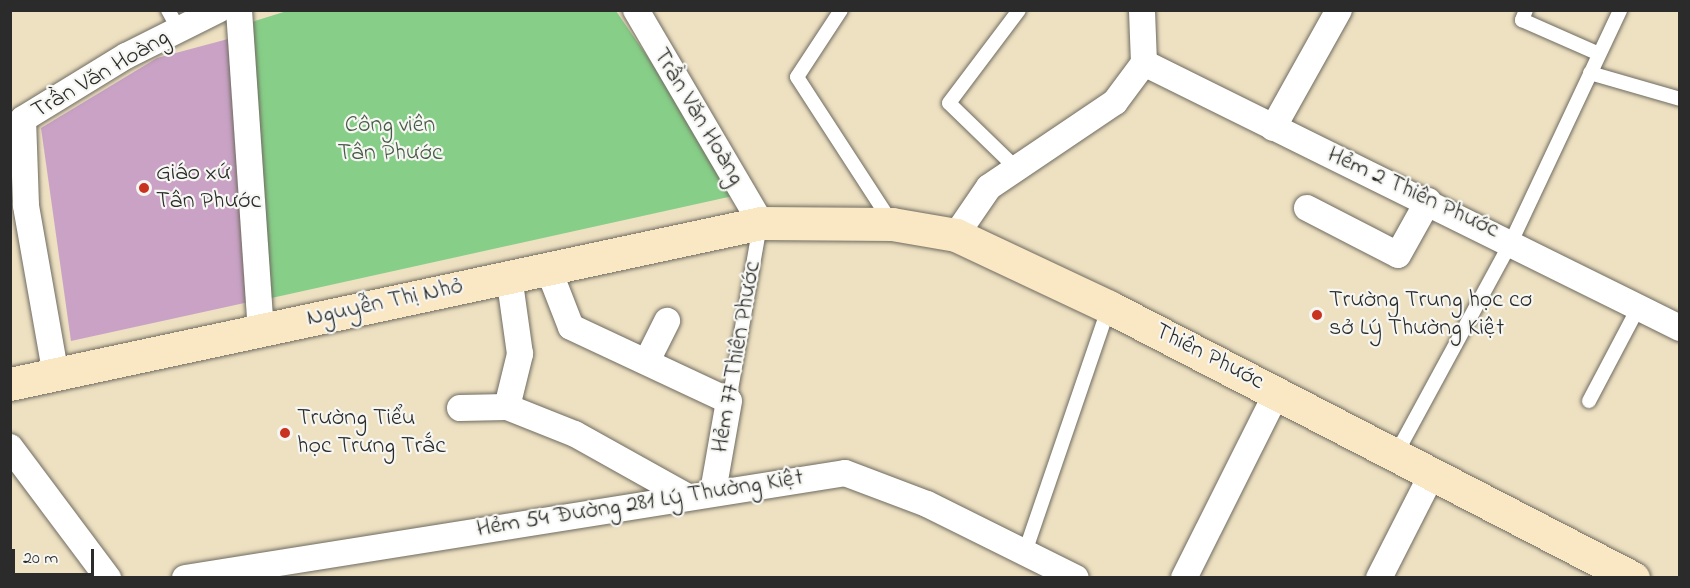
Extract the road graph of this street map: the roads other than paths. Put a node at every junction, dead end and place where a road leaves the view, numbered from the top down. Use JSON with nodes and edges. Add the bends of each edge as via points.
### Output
{"nodes":[{"id":1,"x":218,"y":10,"type":"edge"},
{"id":2,"x":239,"y":10,"type":"edge"},
{"id":3,"x":841,"y":10,"type":"edge"},
{"id":4,"x":1019,"y":10,"type":"edge"},
{"id":5,"x":1142,"y":10,"type":"edge"},
{"id":6,"x":1339,"y":10,"type":"edge"},
{"id":7,"x":1526,"y":10,"type":"edge"},
{"id":8,"x":1620,"y":10,"type":"edge"},
{"id":9,"x":642,"y":14,"type":"edge"},
{"id":10,"x":174,"y":20,"type":"edge"},
{"id":11,"x":1599,"y":54,"type":"junction"},
{"id":12,"x":1144,"y":63,"type":"junction"},
{"id":13,"x":1590,"y":73,"type":"junction"},
{"id":14,"x":1680,"y":99,"type":"edge"},
{"id":15,"x":1273,"y":128,"type":"junction"},
{"id":16,"x":1016,"y":168,"type":"junction"},
{"id":17,"x":1428,"y":201,"type":"junction"},
{"id":18,"x":15,"y":207,"type":"edge"},
{"id":19,"x":1307,"y":208,"type":"dead end"},
{"id":20,"x":761,"y":223,"type":"junction"},
{"id":21,"x":892,"y":224,"type":"junction"},
{"id":22,"x":956,"y":235,"type":"junction"},
{"id":23,"x":1512,"y":240,"type":"junction"},
{"id":24,"x":548,"y":268,"type":"junction"},
{"id":25,"x":509,"y":276,"type":"junction"},
{"id":26,"x":1639,"y":306,"type":"junction"},
{"id":27,"x":1109,"y":307,"type":"junction"},
{"id":28,"x":667,"y":321,"type":"dead end"},
{"id":29,"x":1680,"y":328,"type":"edge"},
{"id":30,"x":261,"y":329,"type":"junction"},
{"id":31,"x":647,"y":361,"type":"junction"},
{"id":32,"x":56,"y":376,"type":"junction"},
{"id":33,"x":10,"y":384,"type":"edge"},
{"id":34,"x":1277,"y":392,"type":"junction"},
{"id":35,"x":729,"y":401,"type":"junction"},
{"id":36,"x":1589,"y":401,"type":"dead end"},
{"id":37,"x":507,"y":407,"type":"junction"},
{"id":38,"x":460,"y":408,"type":"dead end"},
{"id":39,"x":10,"y":447,"type":"edge"},
{"id":40,"x":1396,"y":454,"type":"junction"},
{"id":41,"x":1432,"y":474,"type":"junction"},
{"id":42,"x":713,"y":492,"type":"junction"},
{"id":43,"x":686,"y":496,"type":"junction"},
{"id":44,"x":1025,"y":552,"type":"junction"},
{"id":45,"x":108,"y":578,"type":"edge"},
{"id":46,"x":185,"y":578,"type":"edge"},
{"id":47,"x":1076,"y":578,"type":"edge"},
{"id":48,"x":1184,"y":578,"type":"edge"},
{"id":49,"x":1379,"y":578,"type":"edge"},
{"id":50,"x":1633,"y":578,"type":"edge"}],
"edges":[{"from":1,"to":10,"type":"street","name":"Trần Văn Hoàng"},
{"from":2,"to":30,"type":"street"},
{"from":3,"to":21,"type":"lane","via":[[797,76]]},
{"from":4,"to":16,"type":"lane","via":[[949,103]]},
{"from":5,"to":12,"type":"street"},
{"from":6,"to":15,"type":"street"},
{"from":7,"to":11,"type":"lane","via":[[1522,20]]},
{"from":8,"to":11,"type":"lane"},
{"from":9,"to":20,"type":"street","name":"Trần Văn Hoàng"},
{"from":10,"to":18,"type":"street","name":"Trần Văn Hoàng","via":[[23,119]]},
{"from":11,"to":13,"type":"lane"},
{"from":12,"to":15,"type":"street","name":"Hẻm 2 Thiên Phước"},
{"from":12,"to":16,"type":"street","via":[[1115,102]]},
{"from":13,"to":14,"type":"lane"},
{"from":13,"to":23,"type":"lane"},
{"from":15,"to":17,"type":"street","name":"Hẻm 2 Thiên Phước"},
{"from":16,"to":22,"type":"street","via":[[989,187]]},
{"from":17,"to":19,"type":"street","via":[[1398,255]]},
{"from":17,"to":23,"type":"street","name":"Hẻm 2 Thiên Phước"},
{"from":18,"to":32,"type":"street","name":"Trần Văn Hoàng"},
{"from":20,"to":21,"type":"street","name":"Thiên Phước"},
{"from":20,"to":24,"type":"street","name":"Nguyễn Thị Nhỏ"},
{"from":20,"to":35,"type":"lane","name":"Hẻm 77 Thiên Phước"},
{"from":21,"to":22,"type":"street","name":"Thiên Phước"},
{"from":22,"to":27,"type":"street","name":"Thiên Phước"},
{"from":23,"to":26,"type":"street","name":"Hẻm 2 Thiên Phước"},
{"from":23,"to":40,"type":"lane"},
{"from":24,"to":25,"type":"street","name":"Nguyễn Thị Nhỏ"},
{"from":24,"to":31,"type":"street","via":[[571,327]]},
{"from":25,"to":30,"type":"street","name":"Nguyễn Thị Nhỏ"},
{"from":25,"to":37,"type":"street","via":[[520,354]]},
{"from":26,"to":29,"type":"street","name":"Hẻm 2 Thiên Phước"},
{"from":26,"to":36,"type":"lane"},
{"from":27,"to":34,"type":"street","name":"Thiên Phước"},
{"from":27,"to":44,"type":"lane"},
{"from":28,"to":31,"type":"street"},
{"from":30,"to":32,"type":"street","name":"Nguyễn Thị Nhỏ"},
{"from":31,"to":35,"type":"street"},
{"from":32,"to":33,"type":"street","name":"Nguyễn Thị Nhỏ"},
{"from":34,"to":40,"type":"street","name":"Thiên Phước"},
{"from":34,"to":48,"type":"street"},
{"from":35,"to":42,"type":"street","name":"Hẻm 77 Thiên Phước"},
{"from":37,"to":38,"type":"street"},
{"from":37,"to":43,"type":"street","via":[[575,434]]},
{"from":39,"to":45,"type":"street"},
{"from":40,"to":41,"type":"street","name":"Thiên Phước"},
{"from":41,"to":49,"type":"street"},
{"from":41,"to":50,"type":"street","name":"Thiên Phước"},
{"from":42,"to":43,"type":"street","name":"Hẻm 54 Đường 281 Lý Thường Kiệt"},
{"from":42,"to":44,"type":"street","name":"Hẻm 54 Đường 281 Lý Thường Kiệt","via":[[845,473],[927,504]]},
{"from":43,"to":46,"type":"street","name":"Hẻm 54 Đường 281 Lý Thường Kiệt"},
{"from":44,"to":47,"type":"street","name":"Hẻm 54 Đường 281 Lý Thường Kiệt"}]}
